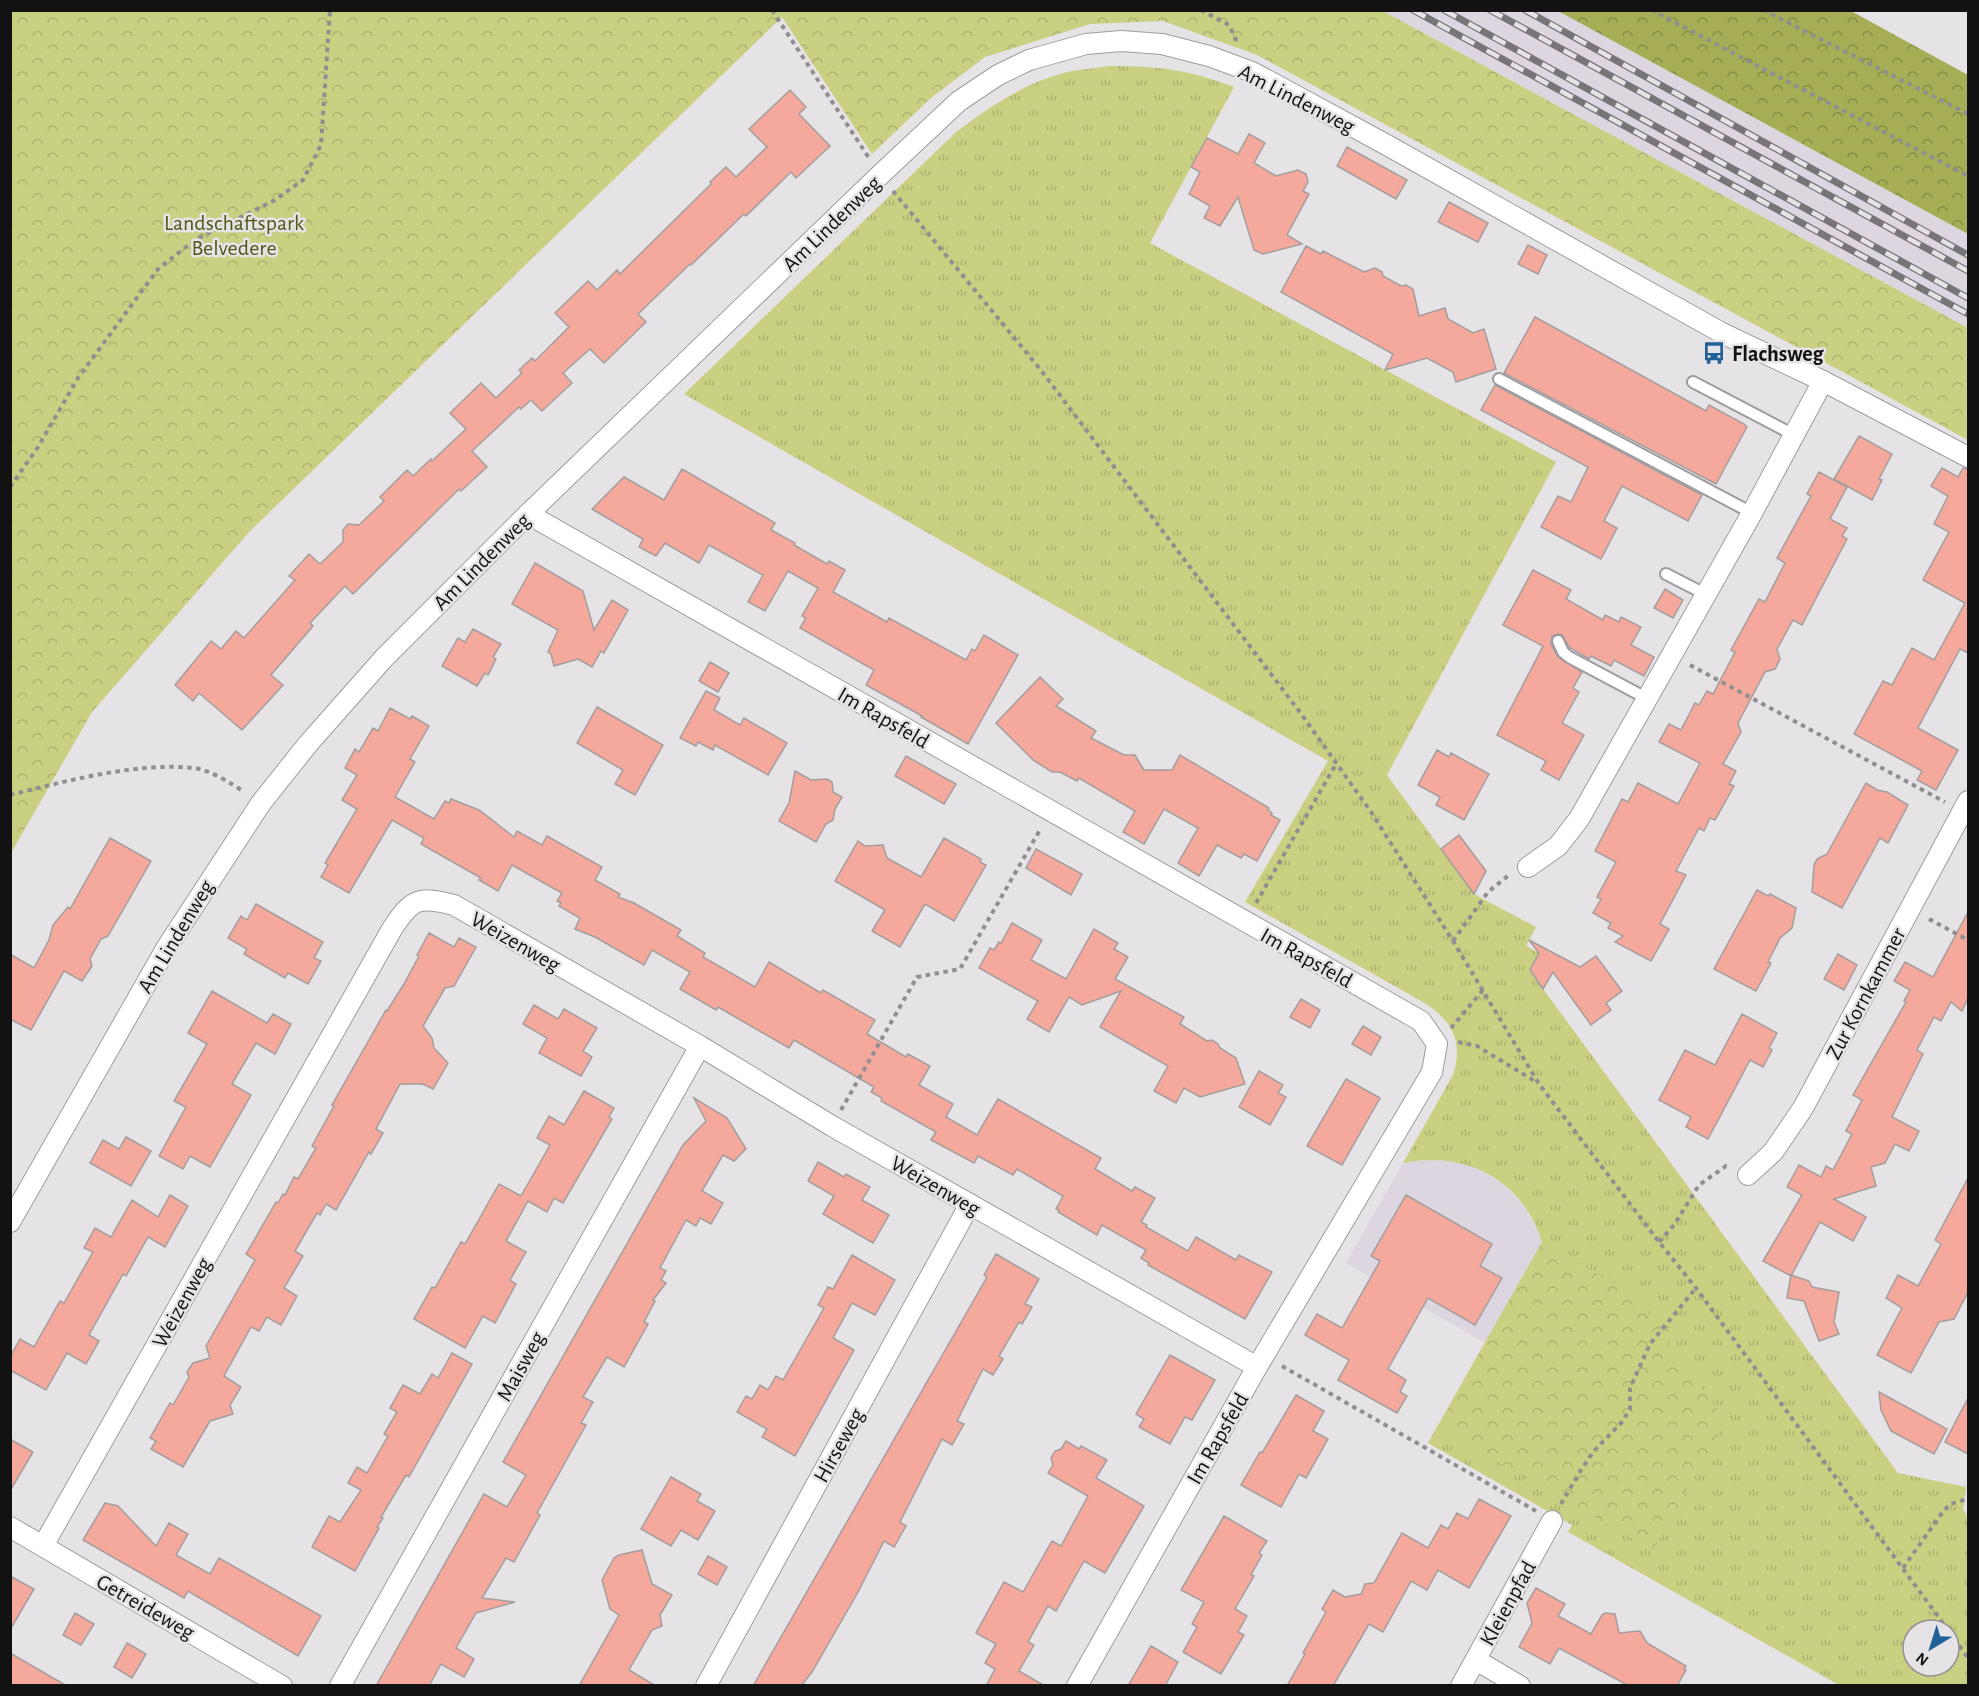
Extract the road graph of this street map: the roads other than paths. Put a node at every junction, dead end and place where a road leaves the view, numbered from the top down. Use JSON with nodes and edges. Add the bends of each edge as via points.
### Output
{"nodes":[{"id":1,"x":1499,"y":379,"type":"dead end"},
{"id":2,"x":1823,"y":381,"type":"junction"},
{"id":3,"x":1694,"y":382,"type":"dead end"},
{"id":4,"x":1794,"y":435,"type":"junction"},
{"id":5,"x":1968,"y":457,"type":"edge"},
{"id":6,"x":1752,"y":513,"type":"junction"},
{"id":7,"x":528,"y":514,"type":"junction"},
{"id":8,"x":1666,"y":574,"type":"dead end"},
{"id":9,"x":1705,"y":594,"type":"junction"},
{"id":10,"x":1558,"y":641,"type":"dead end"},
{"id":11,"x":1646,"y":698,"type":"junction"},
{"id":12,"x":1966,"y":806,"type":"edge"},
{"id":13,"x":1528,"y":867,"type":"road end"},
{"id":14,"x":700,"y":1046,"type":"junction"},
{"id":15,"x":1748,"y":1174,"type":"road end"},
{"id":16,"x":970,"y":1204,"type":"junction"},
{"id":17,"x":10,"y":1222,"type":"edge"},
{"id":18,"x":1261,"y":1361,"type":"junction"},
{"id":19,"x":1552,"y":1521,"type":"road end"},
{"id":20,"x":10,"y":1527,"type":"edge"},
{"id":21,"x":43,"y":1546,"type":"junction"},
{"id":22,"x":1476,"y":1660,"type":"junction"},
{"id":23,"x":282,"y":1686,"type":"edge"},
{"id":24,"x":340,"y":1686,"type":"edge"},
{"id":25,"x":706,"y":1686,"type":"edge"},
{"id":26,"x":1077,"y":1686,"type":"edge"},
{"id":27,"x":1461,"y":1686,"type":"edge"},
{"id":28,"x":1520,"y":1686,"type":"edge"}],
"edges":[{"from":1,"to":6,"type":"lane"},
{"from":2,"to":4,"type":"street"},
{"from":2,"to":5,"type":"street","name":"Am Lindenweg"},
{"from":2,"to":7,"type":"street","name":"Am Lindenweg","via":[[1722,333],[1252,72],[1162,44],[1086,44],[1029,60],[959,101]]},
{"from":3,"to":4,"type":"lane"},
{"from":4,"to":6,"type":"street"},
{"from":6,"to":9,"type":"street"},
{"from":7,"to":17,"type":"street","name":"Am Lindenweg","via":[[384,658],[261,803],[167,946]]},
{"from":7,"to":18,"type":"street","name":"Im Rapsfeld","via":[[1421,1021],[1437,1044],[1432,1072]]},
{"from":8,"to":9,"type":"lane"},
{"from":9,"to":11,"type":"street"},
{"from":10,"to":11,"type":"lane","via":[[1569,657]]},
{"from":11,"to":13,"type":"street","via":[[1579,819],[1558,846]]},
{"from":12,"to":15,"type":"street","name":"Zur Kornkammer","via":[[1803,1108],[1773,1152]]},
{"from":14,"to":16,"type":"street","name":"Weizenweg"},
{"from":14,"to":21,"type":"street","name":"Weizenweg","via":[[454,905],[432,899],[416,902],[404,910]]},
{"from":14,"to":24,"type":"street","name":"Maisweg"},
{"from":16,"to":18,"type":"street","name":"Weizenweg"},
{"from":16,"to":25,"type":"street","name":"Hirseweg"},
{"from":18,"to":26,"type":"street","name":"Im Rapsfeld"},
{"from":19,"to":22,"type":"street","name":"Kleienpfad"},
{"from":20,"to":21,"type":"street","name":"Getreideweg"},
{"from":21,"to":23,"type":"street","name":"Getreideweg"},
{"from":22,"to":27,"type":"street","name":"Kleienpfad"},
{"from":22,"to":28,"type":"street"}]}
